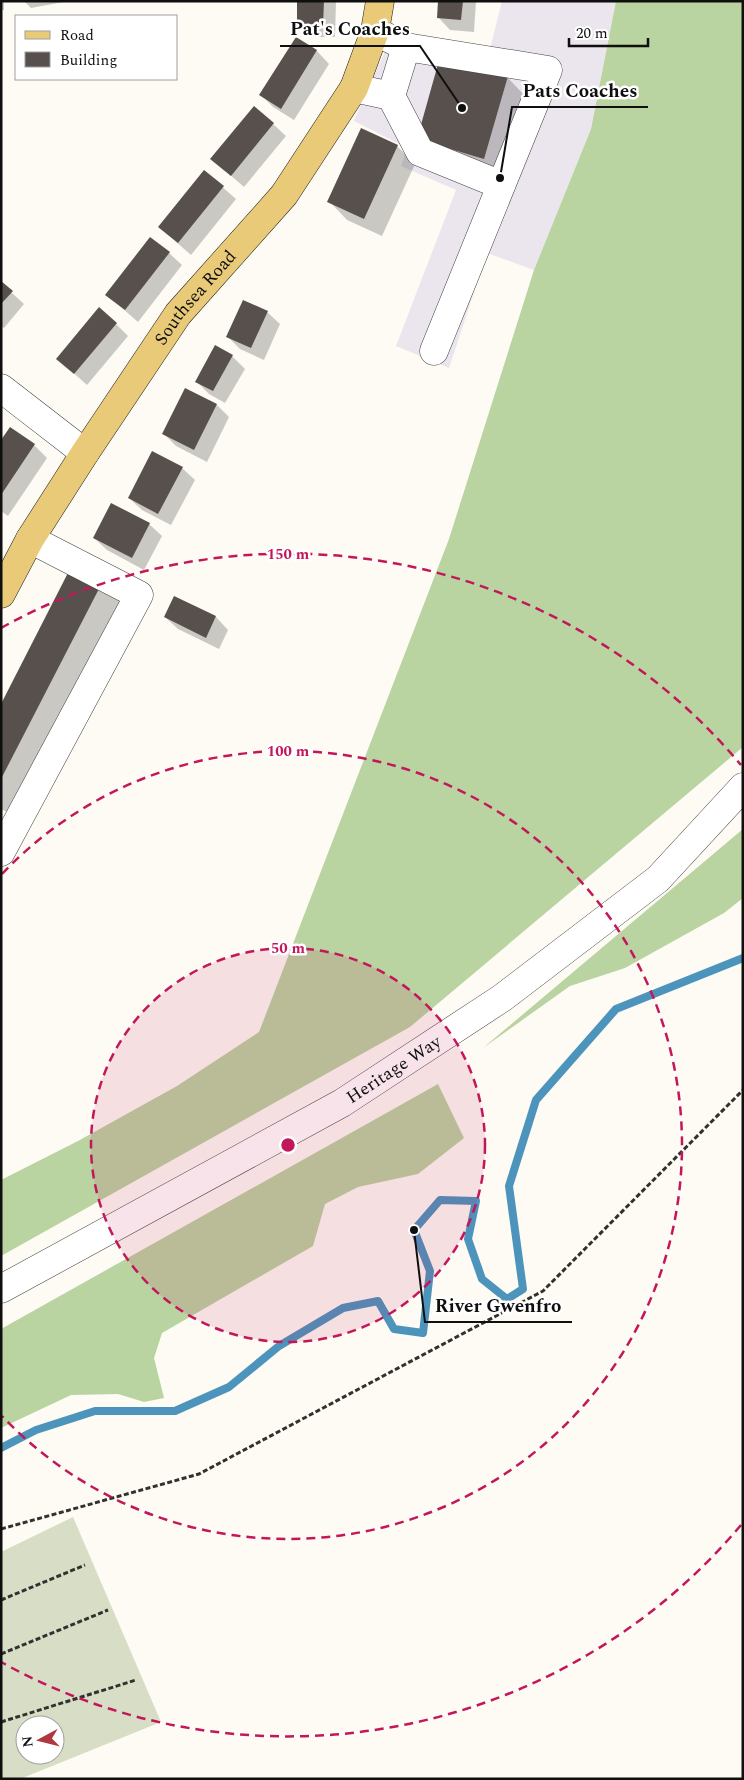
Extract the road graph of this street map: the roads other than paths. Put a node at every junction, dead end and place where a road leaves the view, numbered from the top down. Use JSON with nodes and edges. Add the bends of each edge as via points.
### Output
{"nodes":[{"id":1,"x":380,"y":1,"type":"edge"},
{"id":2,"x":375,"y":31,"type":"junction"},
{"id":3,"x":406,"y":47,"type":"junction"},
{"id":4,"x":354,"y":88,"type":"junction"},
{"id":5,"x":391,"y":96,"type":"junction"},
{"id":6,"x":501,"y":185,"type":"junction"},
{"id":7,"x":434,"y":351,"type":"dead end"},
{"id":8,"x":1,"y":388,"type":"edge"},
{"id":9,"x":85,"y":453,"type":"junction"},
{"id":10,"x":18,"y":551,"type":"edge"},
{"id":11,"x":1,"y":594,"type":"edge"},
{"id":12,"x":743,"y":787,"type":"edge"},
{"id":13,"x":1,"y":852,"type":"edge"},
{"id":14,"x":1,"y":1289,"type":"edge"}],
"edges":[{"from":1,"to":2,"type":"main road","name":"Southsea Road"},
{"from":2,"to":3,"type":"street"},
{"from":2,"to":4,"type":"main road","name":"Southsea Road"},
{"from":3,"to":5,"type":"street"},
{"from":3,"to":6,"type":"street","via":[[548,70]]},
{"from":4,"to":5,"type":"street"},
{"from":4,"to":9,"type":"main road","name":"Southsea Road","via":[[284,195],[178,314]]},
{"from":5,"to":6,"type":"street","via":[[420,152]]},
{"from":6,"to":7,"type":"street"},
{"from":8,"to":9,"type":"street"},
{"from":9,"to":10,"type":"main road","name":"Southsea Road"},
{"from":10,"to":11,"type":"main road","name":"Southsea Road"},
{"from":10,"to":13,"type":"street","via":[[139,595]]},
{"from":12,"to":14,"type":"street","name":"Heritage Way","via":[[658,879],[502,998],[342,1103]]}]}
